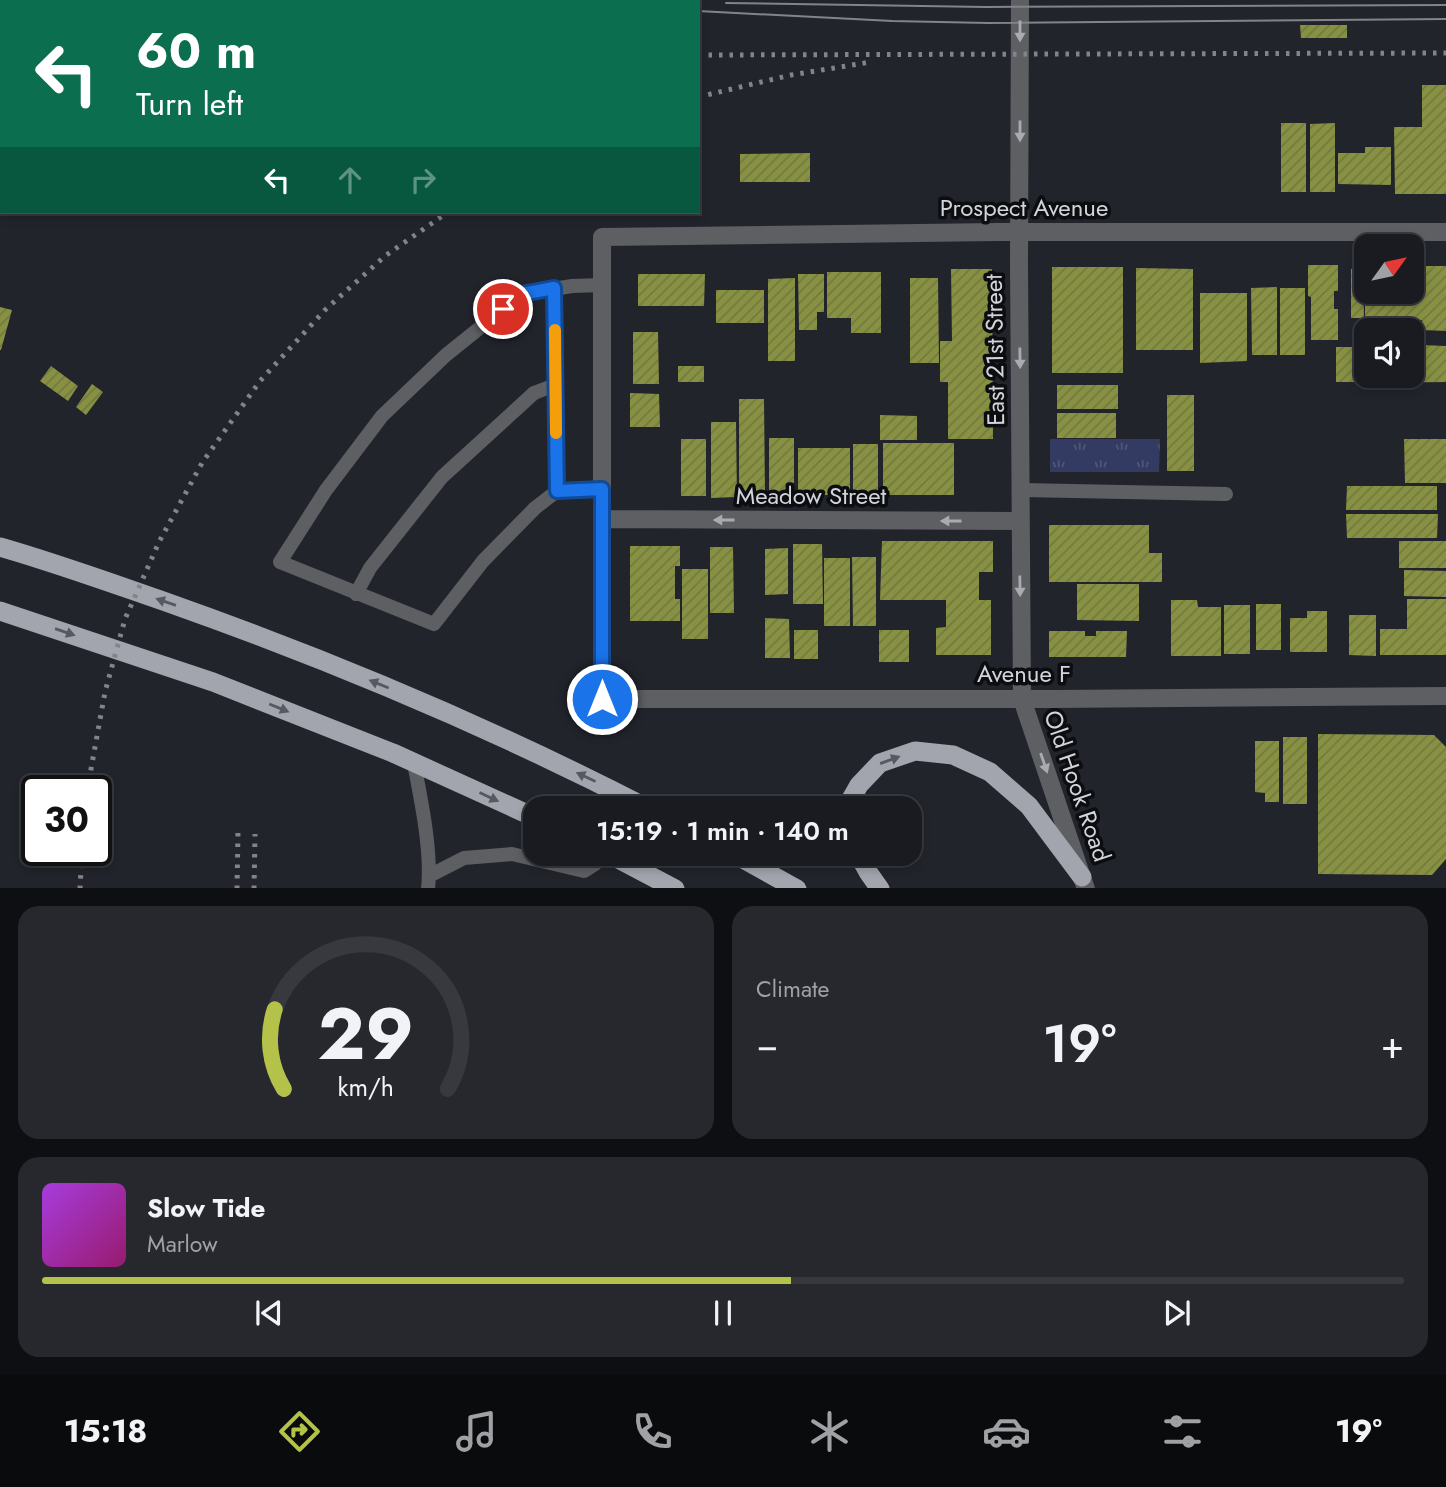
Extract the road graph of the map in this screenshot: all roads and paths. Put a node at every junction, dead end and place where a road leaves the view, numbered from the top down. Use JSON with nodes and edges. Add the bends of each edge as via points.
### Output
{"nodes":[{"id":1,"x":1020,"y":0,"type":"edge"},
{"id":2,"x":1019,"y":232,"type":"junction"},
{"id":3,"x":1446,"y":232,"type":"edge"},
{"id":4,"x":602,"y":285,"type":"junction"},
{"id":5,"x":554,"y":288,"type":"junction"},
{"id":6,"x":555,"y":385,"type":"junction"},
{"id":7,"x":602,"y":489,"type":"junction"},
{"id":8,"x":557,"y":491,"type":"junction"},
{"id":9,"x":1021,"y":491,"type":"junction"},
{"id":10,"x":1226,"y":494,"type":"dead end"},
{"id":11,"x":602,"y":519,"type":"junction"},
{"id":12,"x":1019,"y":521,"type":"junction"},
{"id":13,"x":0,"y":547,"type":"edge"},
{"id":14,"x":356,"y":594,"type":"junction"},
{"id":15,"x":0,"y":611,"type":"edge"},
{"id":16,"x":1446,"y":696,"type":"edge"},
{"id":17,"x":1022,"y":699,"type":"junction"},
{"id":18,"x":414,"y":763,"type":"junction"},
{"id":19,"x":623,"y":796,"type":"edge"},
{"id":20,"x":853,"y":796,"type":"edge"},
{"id":21,"x":523,"y":812,"type":"edge"},
{"id":22,"x":523,"y":857,"type":"edge"},
{"id":23,"x":563,"y":866,"type":"edge"},
{"id":24,"x":592,"y":866,"type":"edge"},
{"id":25,"x":630,"y":866,"type":"edge"},
{"id":26,"x":756,"y":866,"type":"edge"},
{"id":27,"x":865,"y":866,"type":"edge"},
{"id":28,"x":428,"y":882,"type":"edge"},
{"id":29,"x":1084,"y":883,"type":"edge"},
{"id":30,"x":675,"y":888,"type":"edge"},
{"id":31,"x":797,"y":888,"type":"edge"},
{"id":32,"x":880,"y":888,"type":"edge"}],
"edges":[{"from":1,"to":2,"type":"street","name":"East 21st Street","one_way":true},
{"from":2,"to":3,"type":"street","name":"Prospect Avenue"},
{"from":2,"to":4,"type":"street","name":"Prospect Avenue","via":[[602,237]]},
{"from":2,"to":9,"type":"street","name":"East 21st Street","one_way":true},
{"from":4,"to":5,"type":"lane"},
{"from":4,"to":7,"type":"street"},
{"from":5,"to":6,"type":"lane"},
{"from":5,"to":14,"type":"lane","via":[[522,294],[446,355],[382,416],[326,489],[280,562]]},
{"from":6,"to":8,"type":"lane"},
{"from":6,"to":14,"type":"lane","via":[[534,393],[442,477],[370,568]]},
{"from":7,"to":8,"type":"lane"},
{"from":7,"to":11,"type":"street"},
{"from":8,"to":14,"type":"lane","via":[[483,561],[435,624]]},
{"from":9,"to":10,"type":"lane"},
{"from":9,"to":12,"type":"street","name":"East 21st Street"},
{"from":12,"to":11,"type":"street","name":"Meadow Street","one_way":true},
{"from":11,"to":17,"type":"street","name":"Avenue F","via":[[602,699]]},
{"from":12,"to":17,"type":"street","name":"East 21st Street","one_way":true},
{"from":19,"to":13,"type":"highway","one_way":true,"via":[[408,695],[236,626]]},
{"from":15,"to":18,"type":"highway","one_way":true,"via":[[213,682]]},
{"from":16,"to":17,"type":"street","name":"Avenue F"},
{"from":17,"to":29,"type":"street","name":"Old Hook Road","one_way":true},
{"from":18,"to":21,"type":"highway","one_way":true},
{"from":18,"to":28,"type":"lane","via":[[424,813]]},
{"from":20,"to":29,"type":"highway","one_way":true,"via":[[880,763],[915,751],[953,755],[990,772],[1029,806]]},
{"from":22,"to":28,"type":"lane","via":[[464,859]]},
{"from":23,"to":24,"type":"lane","via":[[584,871]]},
{"from":25,"to":30,"type":"highway"},
{"from":26,"to":31,"type":"highway"},
{"from":27,"to":32,"type":"highway"}]}
